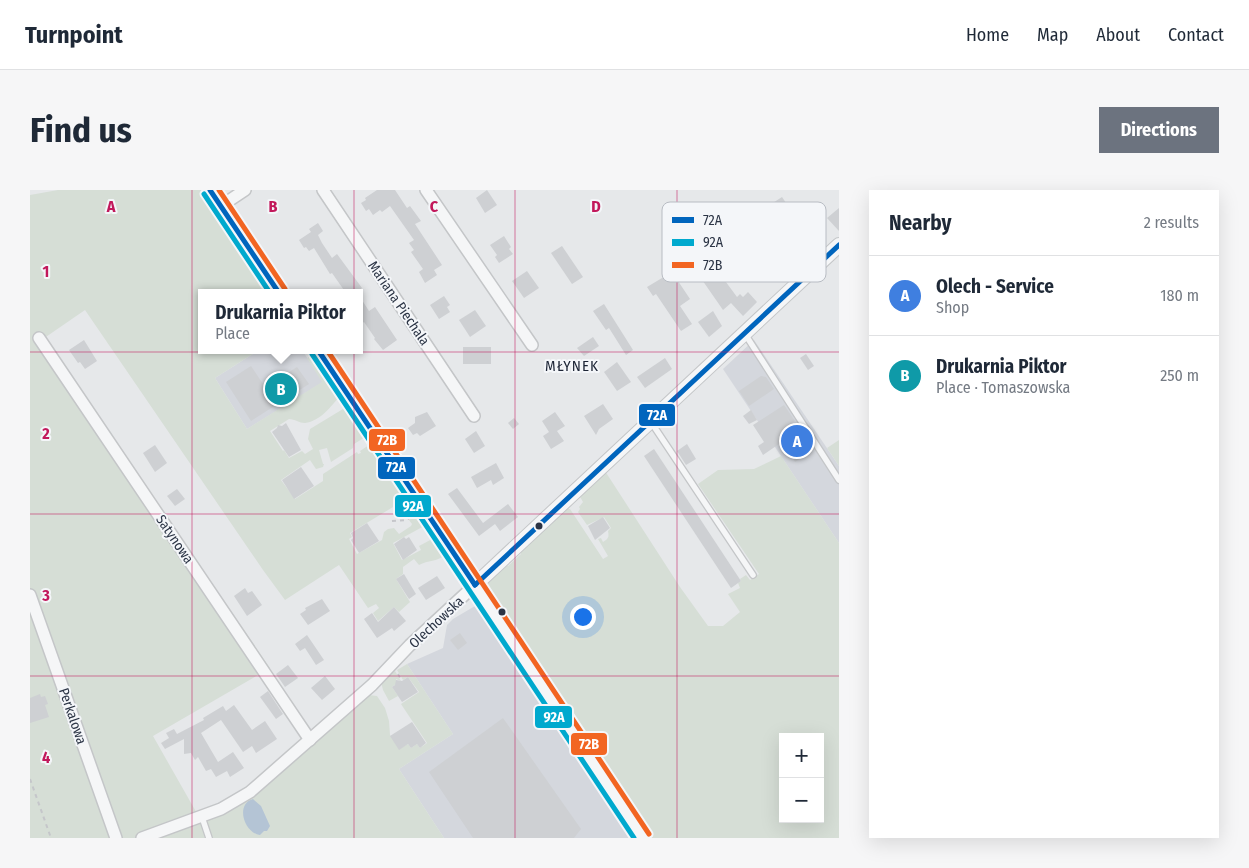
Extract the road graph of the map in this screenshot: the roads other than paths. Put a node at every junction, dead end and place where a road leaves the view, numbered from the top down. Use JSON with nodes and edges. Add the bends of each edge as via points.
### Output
{"nodes":[{"id":1,"x":210,"y":190,"type":"edge"},
{"id":2,"x":246,"y":190,"type":"edge"},
{"id":3,"x":323,"y":190,"type":"edge"},
{"id":4,"x":426,"y":190,"type":"edge"},
{"id":5,"x":221,"y":206,"type":"junction"},
{"id":6,"x":839,"y":245,"type":"edge"},
{"id":7,"x":826,"y":257,"type":"edge"},
{"id":8,"x":800,"y":282,"type":"edge"},
{"id":9,"x":276,"y":289,"type":"edge"},
{"id":10,"x":745,"y":334,"type":"junction"},
{"id":11,"x":39,"y":338,"type":"dead end"},
{"id":12,"x":532,"y":345,"type":"dead end"},
{"id":13,"x":321,"y":354,"type":"edge"},
{"id":14,"x":474,"y":416,"type":"dead end"},
{"id":15,"x":651,"y":422,"type":"junction"},
{"id":16,"x":839,"y":480,"type":"edge"},
{"id":17,"x":753,"y":576,"type":"dead end"},
{"id":18,"x":475,"y":586,"type":"junction"},
{"id":19,"x":30,"y":594,"type":"edge"},
{"id":20,"x":310,"y":740,"type":"junction"},
{"id":21,"x":202,"y":817,"type":"junction"},
{"id":22,"x":116,"y":838,"type":"edge"},
{"id":23,"x":142,"y":838,"type":"edge"},
{"id":24,"x":210,"y":838,"type":"edge"},
{"id":25,"x":643,"y":838,"type":"edge"}],
"edges":[{"from":1,"to":5,"type":"street"},
{"from":2,"to":5,"type":"street"},
{"from":3,"to":14,"type":"street","name":"Mariana Piechala"},
{"from":4,"to":12,"type":"street"},
{"from":5,"to":9,"type":"street"},
{"from":6,"to":7,"type":"street","name":"Olechowska"},
{"from":8,"to":10,"type":"street","name":"Olechowska"},
{"from":10,"to":15,"type":"street","name":"Olechowska"},
{"from":10,"to":16,"type":"lane"},
{"from":11,"to":20,"type":"street","name":"Satynowa"},
{"from":13,"to":18,"type":"street"},
{"from":15,"to":17,"type":"lane"},
{"from":15,"to":18,"type":"street","name":"Olechowska"},
{"from":18,"to":20,"type":"street","name":"Olechowska"},
{"from":18,"to":25,"type":"street"},
{"from":19,"to":22,"type":"street","name":"Perkalowa"},
{"from":20,"to":21,"type":"street","name":"Olechowska","via":[[250,792]]},
{"from":21,"to":23,"type":"street"},
{"from":21,"to":24,"type":"lane"}]}
